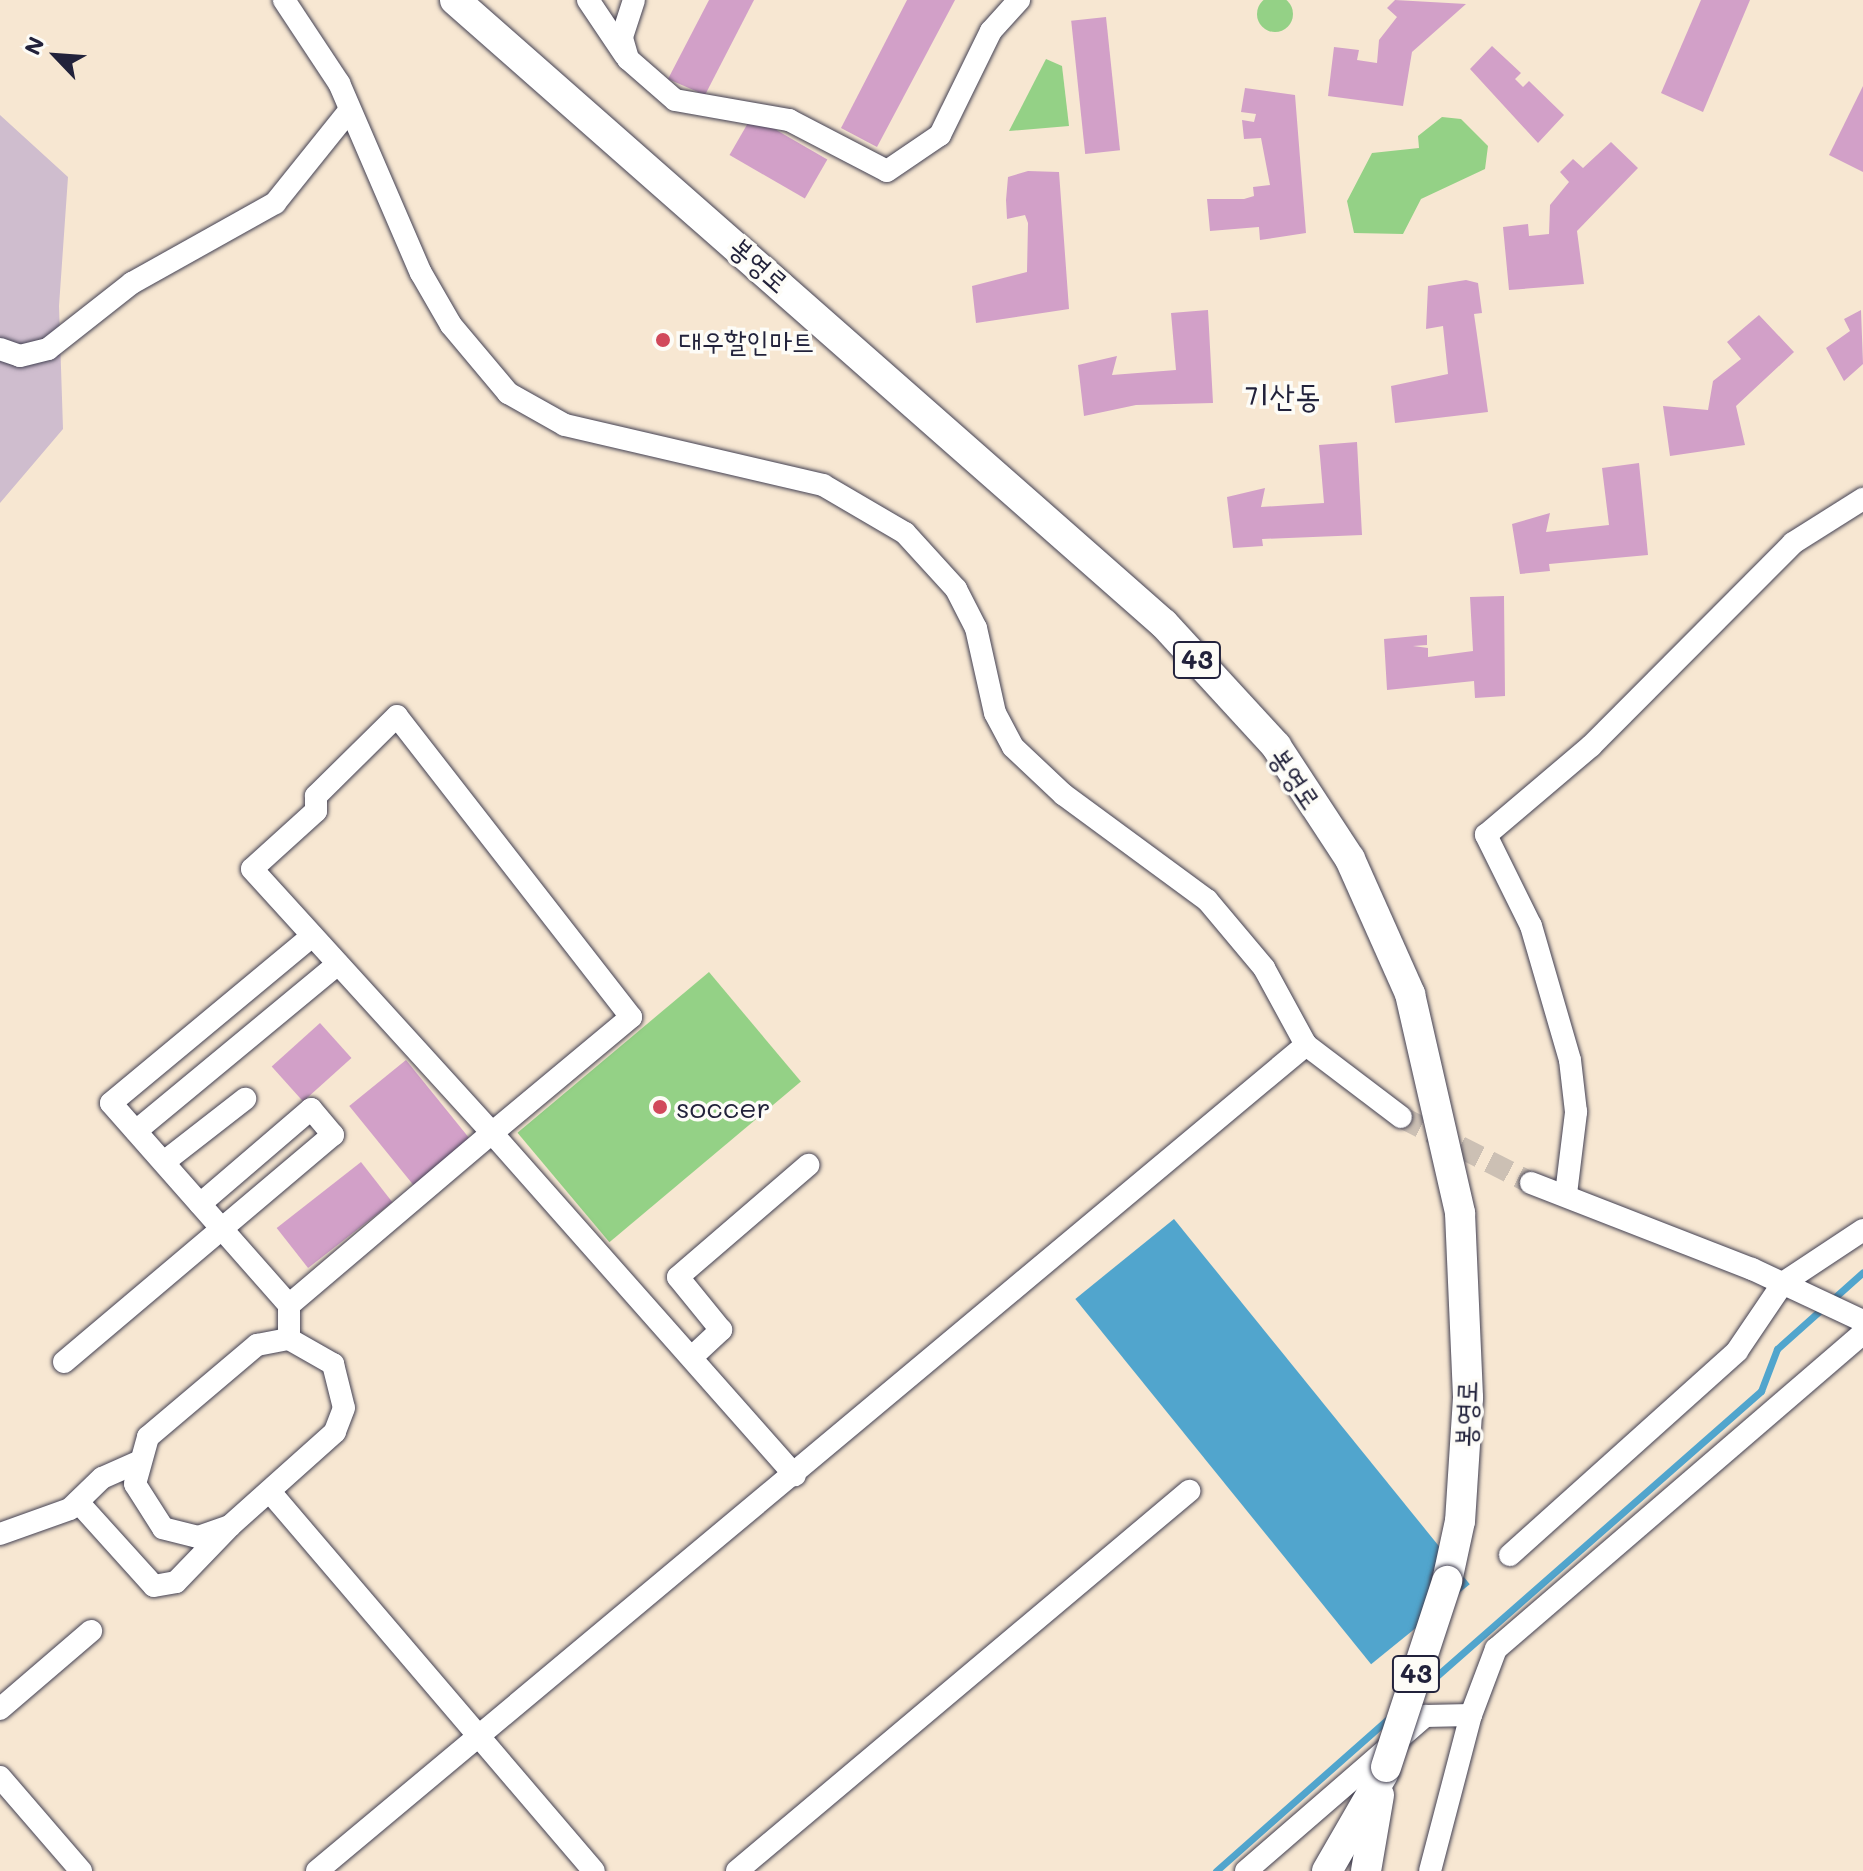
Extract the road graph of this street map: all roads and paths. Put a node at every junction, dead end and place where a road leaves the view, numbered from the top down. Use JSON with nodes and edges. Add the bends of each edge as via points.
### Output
{"nodes":[{"id":1,"x":284,"y":0,"type":"edge"},
{"id":2,"x":455,"y":0,"type":"edge"},
{"id":3,"x":588,"y":0,"type":"edge"},
{"id":4,"x":634,"y":0,"type":"edge"},
{"id":5,"x":1019,"y":0,"type":"edge"},
{"id":6,"x":628,"y":59,"type":"junction"},
{"id":7,"x":349,"y":111,"type":"junction"},
{"id":8,"x":0,"y":349,"type":"edge"},
{"id":9,"x":1863,"y":499,"type":"edge"},
{"id":10,"x":312,"y":936,"type":"junction"},
{"id":11,"x":338,"y":964,"type":"junction"},
{"id":12,"x":1306,"y":1045,"type":"junction"},
{"id":13,"x":245,"y":1099,"type":"dead end"},
{"id":14,"x":1401,"y":1117,"type":"tunnel mouth"},
{"id":15,"x":136,"y":1131,"type":"junction"},
{"id":16,"x":492,"y":1133,"type":"junction"},
{"id":17,"x":164,"y":1162,"type":"junction"},
{"id":18,"x":808,"y":1165,"type":"dead end"},
{"id":19,"x":1531,"y":1183,"type":"tunnel mouth"},
{"id":20,"x":1566,"y":1194,"type":"junction"},
{"id":21,"x":200,"y":1204,"type":"junction"},
{"id":22,"x":223,"y":1230,"type":"junction"},
{"id":23,"x":1863,"y":1230,"type":"edge"},
{"id":24,"x":1789,"y":1286,"type":"junction"},
{"id":25,"x":289,"y":1305,"type":"junction"},
{"id":26,"x":1861,"y":1325,"type":"edge"},
{"id":27,"x":289,"y":1339,"type":"junction"},
{"id":28,"x":692,"y":1357,"type":"junction"},
{"id":29,"x":64,"y":1362,"type":"dead end"},
{"id":30,"x":136,"y":1463,"type":"junction"},
{"id":31,"x":795,"y":1475,"type":"junction"},
{"id":32,"x":1189,"y":1491,"type":"dead end"},
{"id":33,"x":271,"y":1493,"type":"junction"},
{"id":34,"x":78,"y":1502,"type":"junction"},
{"id":35,"x":230,"y":1526,"type":"junction"},
{"id":36,"x":0,"y":1534,"type":"edge"},
{"id":37,"x":1510,"y":1555,"type":"dead end"},
{"id":38,"x":91,"y":1631,"type":"dead end"},
{"id":39,"x":0,"y":1709,"type":"edge"},
{"id":40,"x":1471,"y":1715,"type":"junction"},
{"id":41,"x":483,"y":1737,"type":"junction"},
{"id":42,"x":1384,"y":1770,"type":"junction"},
{"id":43,"x":0,"y":1777,"type":"edge"},
{"id":44,"x":1249,"y":1870,"type":"edge"},
{"id":45,"x":81,"y":1871,"type":"edge"},
{"id":46,"x":317,"y":1871,"type":"edge"},
{"id":47,"x":594,"y":1871,"type":"edge"},
{"id":48,"x":737,"y":1871,"type":"edge"},
{"id":49,"x":1327,"y":1871,"type":"edge"},
{"id":50,"x":1345,"y":1871,"type":"edge"},
{"id":51,"x":1366,"y":1871,"type":"edge"},
{"id":52,"x":1430,"y":1871,"type":"edge"}],
"edges":[{"from":1,"to":7,"type":"street","via":[[318,42]]},
{"from":2,"to":42,"type":"highway","name":"봉영로","number":"43","bridge":true,"via":[[1164,624],[1276,746],[1350,859],[1410,994],[1460,1213],[1468,1398],[1460,1521],[1447,1581]]},
{"from":3,"to":6,"type":"street"},
{"from":4,"to":6,"type":"street","via":[[622,38]]},
{"from":5,"to":6,"type":"street","via":[[991,31],[940,135],[887,171],[789,120],[675,100]]},
{"from":7,"to":8,"type":"street","via":[[275,203],[132,283],[48,349],[20,356]]},
{"from":7,"to":12,"type":"street","via":[[421,273],[451,325],[508,393],[565,425],[823,485],[905,533],[956,589],[976,628],[995,713],[1013,747],[1064,795],[1207,900],[1264,968]]},
{"from":9,"to":20,"type":"street","via":[[1793,543],[1591,746],[1486,835],[1531,926],[1567,1047],[1576,1112]]},
{"from":10,"to":11,"type":"street"},
{"from":10,"to":15,"type":"street","via":[[111,1103]]},
{"from":10,"to":16,"type":"street","via":[[252,869],[316,811],[316,796],[397,716],[631,1017]]},
{"from":11,"to":15,"type":"street"},
{"from":11,"to":16,"type":"street"},
{"from":12,"to":14,"type":"street"},
{"from":12,"to":31,"type":"street"},
{"from":13,"to":17,"type":"street"},
{"from":15,"to":17,"type":"street"},
{"from":16,"to":25,"type":"street"},
{"from":16,"to":28,"type":"street"},
{"from":17,"to":21,"type":"street"},
{"from":18,"to":28,"type":"street","via":[[678,1277],[721,1330]]},
{"from":19,"to":20,"type":"street"},
{"from":20,"to":24,"type":"street"},
{"from":21,"to":22,"type":"street"},
{"from":21,"to":22,"type":"street","via":[[311,1109],[333,1135]]},
{"from":22,"to":25,"type":"street"},
{"from":22,"to":29,"type":"street"},
{"from":23,"to":24,"type":"street"},
{"from":24,"to":26,"type":"street"},
{"from":24,"to":37,"type":"street","via":[[1737,1351]]},
{"from":25,"to":27,"type":"street"},
{"from":26,"to":40,"type":"street","via":[[1496,1649]]},
{"from":27,"to":30,"type":"street","via":[[257,1345],[148,1437]]},
{"from":27,"to":33,"type":"street","via":[[333,1364],[344,1408],[326,1444]]},
{"from":28,"to":31,"type":"street"},
{"from":30,"to":34,"type":"street","via":[[102,1478]]},
{"from":30,"to":35,"type":"street","via":[[139,1500],[163,1528],[198,1537]]},
{"from":31,"to":41,"type":"street"},
{"from":32,"to":48,"type":"street"},
{"from":33,"to":35,"type":"street"},
{"from":33,"to":41,"type":"street"},
{"from":34,"to":35,"type":"street","via":[[154,1586],[176,1582]]},
{"from":34,"to":36,"type":"street"},
{"from":38,"to":39,"type":"street"},
{"from":40,"to":44,"type":"street","via":[[1425,1716]]},
{"from":40,"to":52,"type":"street"},
{"from":41,"to":46,"type":"street"},
{"from":41,"to":47,"type":"street"},
{"from":42,"to":49,"type":"highway"},
{"from":42,"to":50,"type":"highway","name":"봉영로","number":"43"},
{"from":42,"to":51,"type":"highway"},
{"from":43,"to":45,"type":"street"}]}
